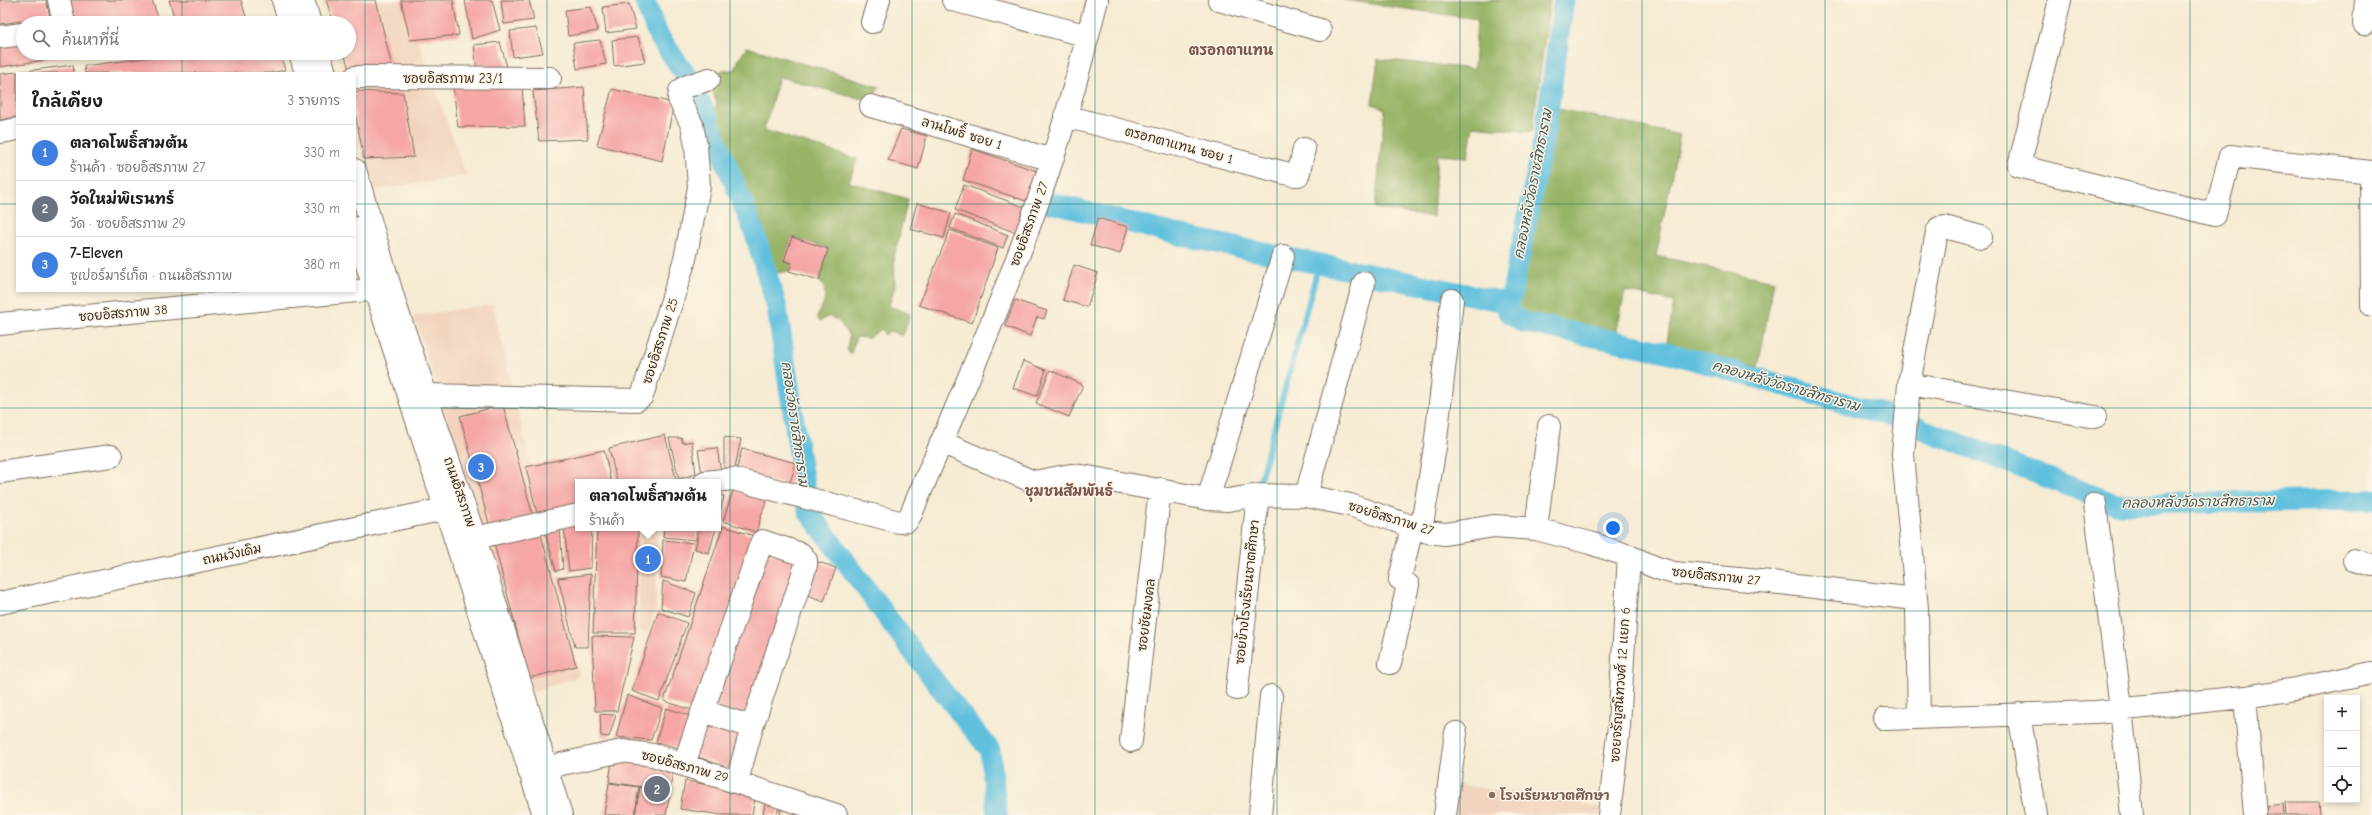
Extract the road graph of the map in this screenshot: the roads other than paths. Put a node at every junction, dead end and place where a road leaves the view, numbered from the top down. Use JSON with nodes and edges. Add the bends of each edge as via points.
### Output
{"nodes":[{"id":1,"x":59,"y":0,"type":"edge"},
{"id":2,"x":283,"y":0,"type":"edge"},
{"id":3,"x":303,"y":0,"type":"edge"},
{"id":4,"x":879,"y":0,"type":"edge"},
{"id":5,"x":953,"y":0,"type":"edge"},
{"id":6,"x":1097,"y":0,"type":"edge"},
{"id":7,"x":1219,"y":0,"type":"edge"},
{"id":8,"x":2060,"y":0,"type":"edge"},
{"id":9,"x":2366,"y":0,"type":"edge"},
{"id":10,"x":62,"y":16,"type":"edge"},
{"id":11,"x":288,"y":16,"type":"edge"},
{"id":12,"x":308,"y":16,"type":"edge"},
{"id":13,"x":872,"y":22,"type":"dead end"},
{"id":14,"x":2364,"y":24,"type":"dead end"},
{"id":15,"x":1320,"y":30,"type":"dead end"},
{"id":16,"x":16,"y":35,"type":"edge"},
{"id":17,"x":1088,"y":36,"type":"junction"},
{"id":18,"x":0,"y":37,"type":"edge"},
{"id":19,"x":309,"y":60,"type":"edge"},
{"id":20,"x":320,"y":69,"type":"edge"},
{"id":21,"x":356,"y":77,"type":"edge"},
{"id":22,"x":550,"y":78,"type":"dead end"},
{"id":23,"x":709,"y":78,"type":"dead end"},
{"id":24,"x":871,"y":106,"type":"dead end"},
{"id":25,"x":1065,"y":116,"type":"junction"},
{"id":26,"x":1304,"y":149,"type":"dead end"},
{"id":27,"x":1052,"y":160,"type":"junction"},
{"id":28,"x":356,"y":174,"type":"edge"},
{"id":29,"x":356,"y":230,"type":"edge"},
{"id":30,"x":1981,"y":237,"type":"dead end"},
{"id":31,"x":1283,"y":256,"type":"dead end"},
{"id":32,"x":1364,"y":283,"type":"dead end"},
{"id":33,"x":382,"y":289,"type":"junction"},
{"id":34,"x":356,"y":291,"type":"edge"},
{"id":35,"x":349,"y":292,"type":"edge"},
{"id":36,"x":1452,"y":300,"type":"dead end"},
{"id":37,"x":2372,"y":305,"type":"edge"},
{"id":38,"x":0,"y":324,"type":"edge"},
{"id":39,"x":1909,"y":384,"type":"junction"},
{"id":40,"x":426,"y":395,"type":"junction"},
{"id":41,"x":2095,"y":417,"type":"dead end"},
{"id":42,"x":1549,"y":426,"type":"dead end"},
{"id":43,"x":941,"y":442,"type":"junction"},
{"id":44,"x":111,"y":456,"type":"dead end"},
{"id":45,"x":0,"y":472,"type":"edge"},
{"id":46,"x":721,"y":480,"type":"edge"},
{"id":47,"x":1160,"y":489,"type":"junction"},
{"id":48,"x":1258,"y":495,"type":"junction"},
{"id":49,"x":1306,"y":496,"type":"junction"},
{"id":50,"x":1208,"y":499,"type":"junction"},
{"id":51,"x":2095,"y":504,"type":"dead end"},
{"id":52,"x":454,"y":507,"type":"junction"},
{"id":53,"x":575,"y":516,"type":"edge"},
{"id":54,"x":1417,"y":528,"type":"junction"},
{"id":55,"x":1536,"y":529,"type":"junction"},
{"id":56,"x":475,"y":538,"type":"junction"},
{"id":57,"x":1629,"y":556,"type":"junction"},
{"id":58,"x":1916,"y":599,"type":"junction"},
{"id":59,"x":0,"y":601,"type":"edge"},
{"id":60,"x":1390,"y":663,"type":"dead end"},
{"id":61,"x":2372,"y":673,"type":"edge"},
{"id":62,"x":1237,"y":689,"type":"dead end"},
{"id":63,"x":1271,"y":696,"type":"dead end"},
{"id":64,"x":2245,"y":697,"type":"junction"},
{"id":65,"x":2121,"y":708,"type":"junction"},
{"id":66,"x":703,"y":711,"type":"junction"},
{"id":67,"x":2019,"y":714,"type":"junction"},
{"id":68,"x":1919,"y":717,"type":"junction"},
{"id":69,"x":1885,"y":719,"type":"dead end"},
{"id":70,"x":752,"y":727,"type":"junction"},
{"id":71,"x":1456,"y":733,"type":"dead end"},
{"id":72,"x":1131,"y":741,"type":"dead end"},
{"id":73,"x":684,"y":764,"type":"junction"},
{"id":74,"x":537,"y":770,"type":"junction"},
{"id":75,"x":737,"y":781,"type":"junction"},
{"id":76,"x":544,"y":815,"type":"edge"},
{"id":77,"x":561,"y":815,"type":"edge"},
{"id":78,"x":836,"y":815,"type":"edge"},
{"id":79,"x":1260,"y":815,"type":"edge"},
{"id":80,"x":1445,"y":815,"type":"edge"},
{"id":81,"x":1610,"y":815,"type":"edge"},
{"id":82,"x":2036,"y":815,"type":"edge"},
{"id":83,"x":2132,"y":815,"type":"edge"},
{"id":84,"x":2255,"y":815,"type":"edge"}],
"edges":[{"from":1,"to":10,"type":"street"},
{"from":2,"to":11,"type":"street"},
{"from":3,"to":12,"type":"street"},
{"from":4,"to":13,"type":"street"},
{"from":5,"to":17,"type":"street"},
{"from":6,"to":17,"type":"street","name":"ซอยอิสรภาพ 27"},
{"from":7,"to":15,"type":"street"},
{"from":8,"to":37,"type":"street","via":[[2019,166],[2215,215],[2230,156],[2371,172]]},
{"from":9,"to":14,"type":"street"},
{"from":16,"to":18,"type":"street"},
{"from":17,"to":25,"type":"street","name":"ซอยอิสรภาพ 27"},
{"from":19,"to":20,"type":"street"},
{"from":21,"to":22,"type":"street","name":"ซอยอิสรภาพ 23/1"},
{"from":23,"to":40,"type":"street","name":"ซอยอิสรภาพ 25","via":[[682,93],[692,125],[699,163],[699,186],[685,258],[642,396],[637,400]]},
{"from":24,"to":27,"type":"street","name":"ลานโพธิ์ ซอย 1"},
{"from":25,"to":26,"type":"street","name":"ตรอกตาแทน ซอย 1","via":[[1293,175],[1298,175]]},
{"from":25,"to":27,"type":"street","name":"ซอยอิสรภาพ 27"},
{"from":27,"to":43,"type":"street","name":"ซอยอิสรภาพ 27","via":[[1009,279]]},
{"from":28,"to":33,"type":"street","name":"ถนนอิสรภาพ"},
{"from":29,"to":33,"type":"street"},
{"from":30,"to":39,"type":"street","via":[[1945,227],[1939,228],[1937,232]]},
{"from":31,"to":50,"type":"street"},
{"from":32,"to":49,"type":"street"},
{"from":33,"to":34,"type":"street","name":"ซอยอิสรภาพ 38"},
{"from":33,"to":40,"type":"street","name":"ถนนอิสรภาพ"},
{"from":33,"to":52,"type":"street"},
{"from":35,"to":38,"type":"street","name":"ซอยอิสรภาพ 38"},
{"from":36,"to":54,"type":"street","via":[[1435,447]]},
{"from":39,"to":41,"type":"street"},
{"from":39,"to":58,"type":"street","via":[[1904,442]]},
{"from":40,"to":52,"type":"street","name":"ถนนอิสรภาพ"},
{"from":42,"to":55,"type":"street"},
{"from":43,"to":46,"type":"street","name":"ซอยอิสรภาพ 27","via":[[907,521],[898,522],[733,479]]},
{"from":43,"to":47,"type":"street","name":"ซอยอิสรภาพ 27","via":[[1034,482],[1071,475]]},
{"from":44,"to":45,"type":"street"},
{"from":47,"to":50,"type":"street","name":"ซอยอิสรภาพ 27"},
{"from":47,"to":72,"type":"street","name":"ซอยชัยมงคล"},
{"from":48,"to":49,"type":"street","name":"ซอยอิสรภาพ 27"},
{"from":48,"to":50,"type":"street","name":"ซอยอิสรภาพ 27","via":[[1228,500]]},
{"from":48,"to":62,"type":"street","name":"ซอยข้างโรงเรียนชาตศึกษา"},
{"from":49,"to":54,"type":"street","name":"ซอยอิสรภาพ 27","via":[[1350,505]]},
{"from":51,"to":65,"type":"street"},
{"from":52,"to":56,"type":"street","name":"ถนนอิสรภาพ"},
{"from":52,"to":59,"type":"street","name":"ถนนวังเดิม"},
{"from":52,"to":74,"type":"street"},
{"from":53,"to":56,"type":"street"},
{"from":54,"to":55,"type":"street","name":"ซอยอิสรภาพ 27","via":[[1445,534],[1494,526]]},
{"from":54,"to":60,"type":"street","via":[[1400,579],[1408,585]]},
{"from":55,"to":57,"type":"street","name":"ซอยอิสรภาพ 27"},
{"from":56,"to":74,"type":"street","name":"ถนนอิสรภาพ"},
{"from":57,"to":58,"type":"street","name":"ซอยอิสรภาพ 27","via":[[1674,573]]},
{"from":57,"to":81,"type":"street","name":"ซอยจรัญสนิทวงศ์ 12 แยก 6","via":[[1619,726]]},
{"from":58,"to":68,"type":"street"},
{"from":61,"to":64,"type":"street"},
{"from":63,"to":79,"type":"street"},
{"from":64,"to":65,"type":"street"},
{"from":64,"to":84,"type":"street"},
{"from":65,"to":67,"type":"street","via":[[2095,712]]},
{"from":65,"to":83,"type":"street"},
{"from":66,"to":70,"type":"street"},
{"from":66,"to":70,"type":"street","via":[[762,541],[801,554],[806,560],[806,565]]},
{"from":66,"to":73,"type":"street"},
{"from":67,"to":68,"type":"street"},
{"from":67,"to":82,"type":"street"},
{"from":68,"to":69,"type":"street"},
{"from":70,"to":75,"type":"street"},
{"from":71,"to":80,"type":"street"},
{"from":73,"to":74,"type":"street","name":"ซอยอิสรภาพ 29","via":[[653,755],[622,751]]},
{"from":73,"to":75,"type":"street","name":"ซอยอิสรภาพ 29"},
{"from":74,"to":76,"type":"street"},
{"from":74,"to":77,"type":"street","name":"ถนนอิสรภาพ"},
{"from":75,"to":78,"type":"street","name":"ซอยอิสรภาพ 29"}]}
